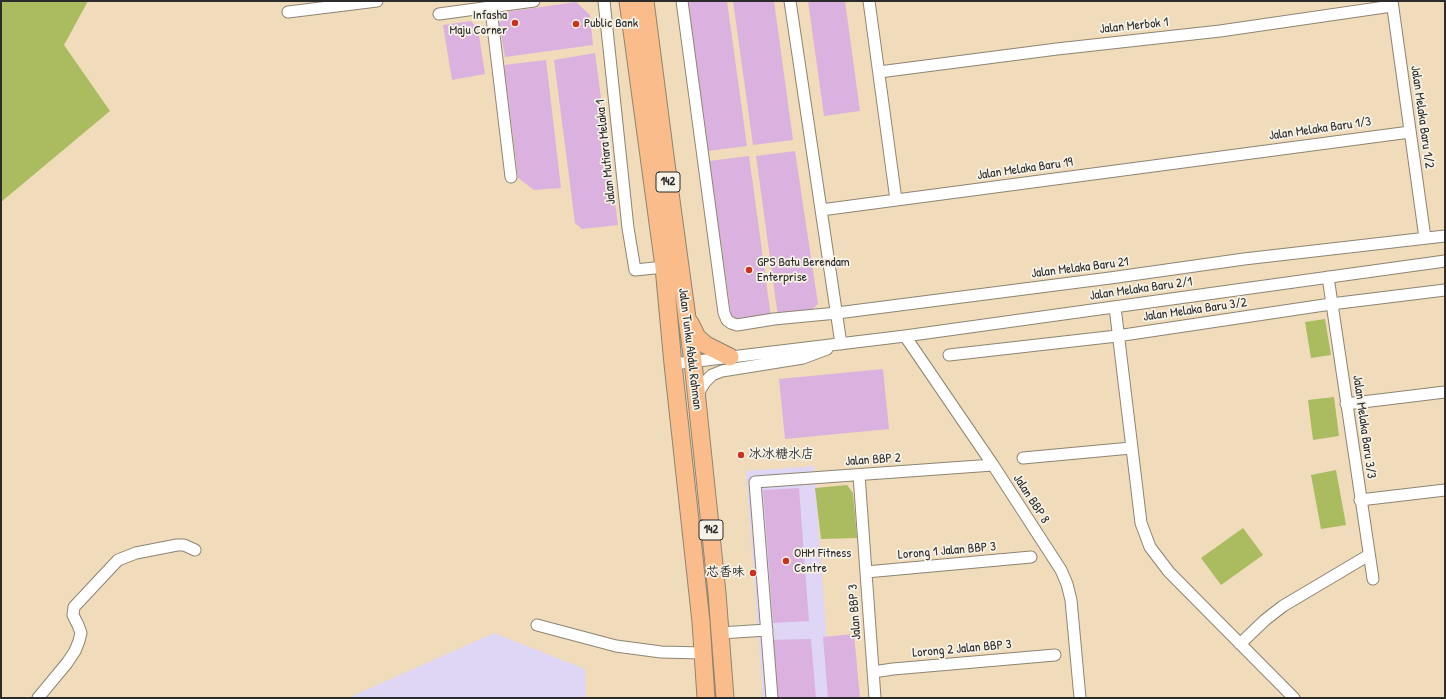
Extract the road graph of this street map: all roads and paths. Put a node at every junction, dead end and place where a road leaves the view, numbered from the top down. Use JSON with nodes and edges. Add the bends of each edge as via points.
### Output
{"nodes":[{"id":1,"x":377,"y":1,"type":"edge"},
{"id":2,"x":534,"y":1,"type":"edge"},
{"id":3,"x":604,"y":1,"type":"edge"},
{"id":4,"x":628,"y":1,"type":"edge"},
{"id":5,"x":645,"y":1,"type":"edge"},
{"id":6,"x":682,"y":1,"type":"edge"},
{"id":7,"x":790,"y":1,"type":"edge"},
{"id":8,"x":869,"y":1,"type":"edge"},
{"id":9,"x":490,"y":4,"type":"edge"},
{"id":10,"x":1392,"y":4,"type":"edge"},
{"id":11,"x":288,"y":12,"type":"dead end"},
{"id":12,"x":440,"y":14,"type":"dead end"},
{"id":13,"x":879,"y":72,"type":"junction"},
{"id":14,"x":1410,"y":132,"type":"junction"},
{"id":15,"x":1233,"y":155,"type":"joint"},
{"id":16,"x":511,"y":177,"type":"dead end"},
{"id":17,"x":896,"y":200,"type":"junction"},
{"id":18,"x":821,"y":210,"type":"junction"},
{"id":19,"x":1445,"y":236,"type":"edge"},
{"id":20,"x":1425,"y":238,"type":"junction"},
{"id":21,"x":1445,"y":261,"type":"edge"},
{"id":22,"x":664,"y":267,"type":"junction"},
{"id":23,"x":1328,"y":277,"type":"junction"},
{"id":24,"x":1445,"y":290,"type":"edge"},
{"id":25,"x":1331,"y":304,"type":"junction"},
{"id":26,"x":1115,"y":307,"type":"junction"},
{"id":27,"x":686,"y":313,"type":"junction"},
{"id":28,"x":836,"y":313,"type":"junction"},
{"id":29,"x":905,"y":336,"type":"junction"},
{"id":30,"x":1117,"y":336,"type":"junction"},
{"id":31,"x":841,"y":344,"type":"junction"},
{"id":32,"x":949,"y":355,"type":"dead end"},
{"id":33,"x":730,"y":357,"type":"junction"},
{"id":34,"x":693,"y":362,"type":"junction"},
{"id":35,"x":673,"y":364,"type":"junction"},
{"id":36,"x":1445,"y":392,"type":"edge"},
{"id":37,"x":697,"y":404,"type":"junction"},
{"id":38,"x":1346,"y":404,"type":"junction"},
{"id":39,"x":1131,"y":448,"type":"junction"},
{"id":40,"x":1023,"y":458,"type":"dead end"},
{"id":41,"x":992,"y":465,"type":"junction"},
{"id":42,"x":859,"y":475,"type":"junction"},
{"id":43,"x":1445,"y":490,"type":"edge"},
{"id":44,"x":1360,"y":500,"type":"junction"},
{"id":45,"x":195,"y":550,"type":"dead end"},
{"id":46,"x":1369,"y":555,"type":"junction"},
{"id":47,"x":1031,"y":558,"type":"dead end"},
{"id":48,"x":866,"y":572,"type":"junction"},
{"id":49,"x":1373,"y":579,"type":"dead end"},
{"id":50,"x":537,"y":625,"type":"dead end"},
{"id":51,"x":767,"y":630,"type":"junction"},
{"id":52,"x":720,"y":633,"type":"junction"},
{"id":53,"x":1240,"y":644,"type":"junction"},
{"id":54,"x":703,"y":653,"type":"junction"},
{"id":55,"x":1055,"y":655,"type":"dead end"},
{"id":56,"x":873,"y":672,"type":"junction"},
{"id":57,"x":38,"y":698,"type":"edge"},
{"id":58,"x":706,"y":698,"type":"edge"},
{"id":59,"x":725,"y":698,"type":"edge"},
{"id":60,"x":772,"y":698,"type":"edge"},
{"id":61,"x":875,"y":698,"type":"edge"},
{"id":62,"x":1080,"y":698,"type":"edge"},
{"id":63,"x":1294,"y":698,"type":"edge"}],
"edges":[{"from":1,"to":11,"type":"street"},
{"from":2,"to":9,"type":"street"},
{"from":3,"to":22,"type":"street","name":"Jalan Mutiara Melaka 1","via":[[628,228],[635,270]]},
{"from":4,"to":22,"type":"main road","name":"Jalan Tunku Abdul Rahman","number":"142"},
{"from":5,"to":27,"type":"main road","name":"Jalan Tunku Abdul Rahman","number":"142"},
{"from":6,"to":28,"type":"street","name":"Jalan Melaka Baru 21","via":[[727,320],[737,325]]},
{"from":7,"to":18,"type":"street"},
{"from":8,"to":13,"type":"street"},
{"from":9,"to":12,"type":"street"},
{"from":9,"to":16,"type":"street"},
{"from":10,"to":13,"type":"street","name":"Jalan Merbok 1","via":[[1220,31]]},
{"from":10,"to":14,"type":"street","name":"Jalan Melaka Baru 1/2"},
{"from":13,"to":17,"type":"street"},
{"from":14,"to":15,"type":"street","name":"Jalan Melaka Baru 1/3"},
{"from":14,"to":20,"type":"street","name":"Jalan Melaka Baru 1/2"},
{"from":15,"to":17,"type":"street","name":"Jalan Melaka Baru 19"},
{"from":17,"to":18,"type":"street","name":"Jalan Melaka Baru 19"},
{"from":18,"to":28,"type":"street"},
{"from":19,"to":20,"type":"street","name":"Jalan Melaka Baru 21"},
{"from":20,"to":28,"type":"street","name":"Jalan Melaka Baru 21"},
{"from":21,"to":23,"type":"street","name":"Jalan Melaka Baru 2/1"},
{"from":22,"to":35,"type":"main road","name":"Jalan Tunku Abdul Rahman","number":"142"},
{"from":23,"to":25,"type":"street","name":"Jalan Melaka Baru 3/3"},
{"from":23,"to":26,"type":"street","name":"Jalan Melaka Baru 2/1"},
{"from":24,"to":25,"type":"street","name":"Jalan Melaka Baru 3/2"},
{"from":25,"to":30,"type":"street","name":"Jalan Melaka Baru 3/2"},
{"from":25,"to":38,"type":"street","name":"Jalan Melaka Baru 3/3"},
{"from":26,"to":29,"type":"street","name":"Jalan Melaka Baru 2/1"},
{"from":26,"to":30,"type":"street"},
{"from":27,"to":33,"type":"main road","via":[[697,337],[706,345]]},
{"from":27,"to":34,"type":"main road","name":"Jalan Tunku Abdul Rahman","number":"142"},
{"from":28,"to":31,"type":"street"},
{"from":29,"to":31,"type":"street","name":"Jalan Melaka Baru 2/1"},
{"from":29,"to":41,"type":"street","name":"Jalan BBP 8"},
{"from":30,"to":32,"type":"street","name":"Jalan Melaka Baru 3/2"},
{"from":30,"to":39,"type":"street"},
{"from":31,"to":33,"type":"street"},
{"from":31,"to":37,"type":"street","via":[[803,358],[722,371],[712,375],[700,390]]},
{"from":33,"to":34,"type":"street"},
{"from":34,"to":35,"type":"street"},
{"from":34,"to":37,"type":"main road","name":"Jalan Tunku Abdul Rahman","number":"142"},
{"from":35,"to":54,"type":"main road","name":"Jalan Tunku Abdul Rahman","number":"142"},
{"from":36,"to":38,"type":"street"},
{"from":37,"to":52,"type":"main road","name":"Jalan Tunku Abdul Rahman","number":"142"},
{"from":38,"to":44,"type":"street","name":"Jalan Melaka Baru 3/3"},
{"from":39,"to":40,"type":"street"},
{"from":39,"to":53,"type":"street","via":[[1141,523],[1150,546],[1169,572]]},
{"from":41,"to":42,"type":"street","name":"Jalan BBP 2"},
{"from":41,"to":62,"type":"street","name":"Jalan BBP 8","via":[[1061,570],[1067,584],[1071,600]]},
{"from":42,"to":48,"type":"street","name":"Jalan BBP 3"},
{"from":42,"to":51,"type":"street","name":"Jalan BBP 2","via":[[755,482]]},
{"from":43,"to":44,"type":"street"},
{"from":44,"to":46,"type":"street","name":"Jalan Melaka Baru 3/3"},
{"from":45,"to":57,"type":"street","via":[[177,544],[136,553],[118,560],[74,607],[73,615],[80,633],[79,641],[75,651]]},
{"from":46,"to":49,"type":"street","name":"Jalan Melaka Baru 3/3"},
{"from":46,"to":53,"type":"street","via":[[1283,606]]},
{"from":47,"to":48,"type":"street","name":"Lorong 1 Jalan BBP 3"},
{"from":48,"to":56,"type":"street","name":"Jalan BBP 3"},
{"from":50,"to":54,"type":"street","via":[[616,646],[661,652]]},
{"from":51,"to":52,"type":"street"},
{"from":51,"to":60,"type":"street"},
{"from":52,"to":59,"type":"main road","name":"Jalan Tunku Abdul Rahman","number":"142"},
{"from":53,"to":63,"type":"street"},
{"from":54,"to":58,"type":"main road","name":"Jalan Tunku Abdul Rahman","number":"142"},
{"from":55,"to":56,"type":"street","name":"Lorong 2 Jalan BBP 3"},
{"from":56,"to":61,"type":"street","name":"Jalan BBP 3"}]}
